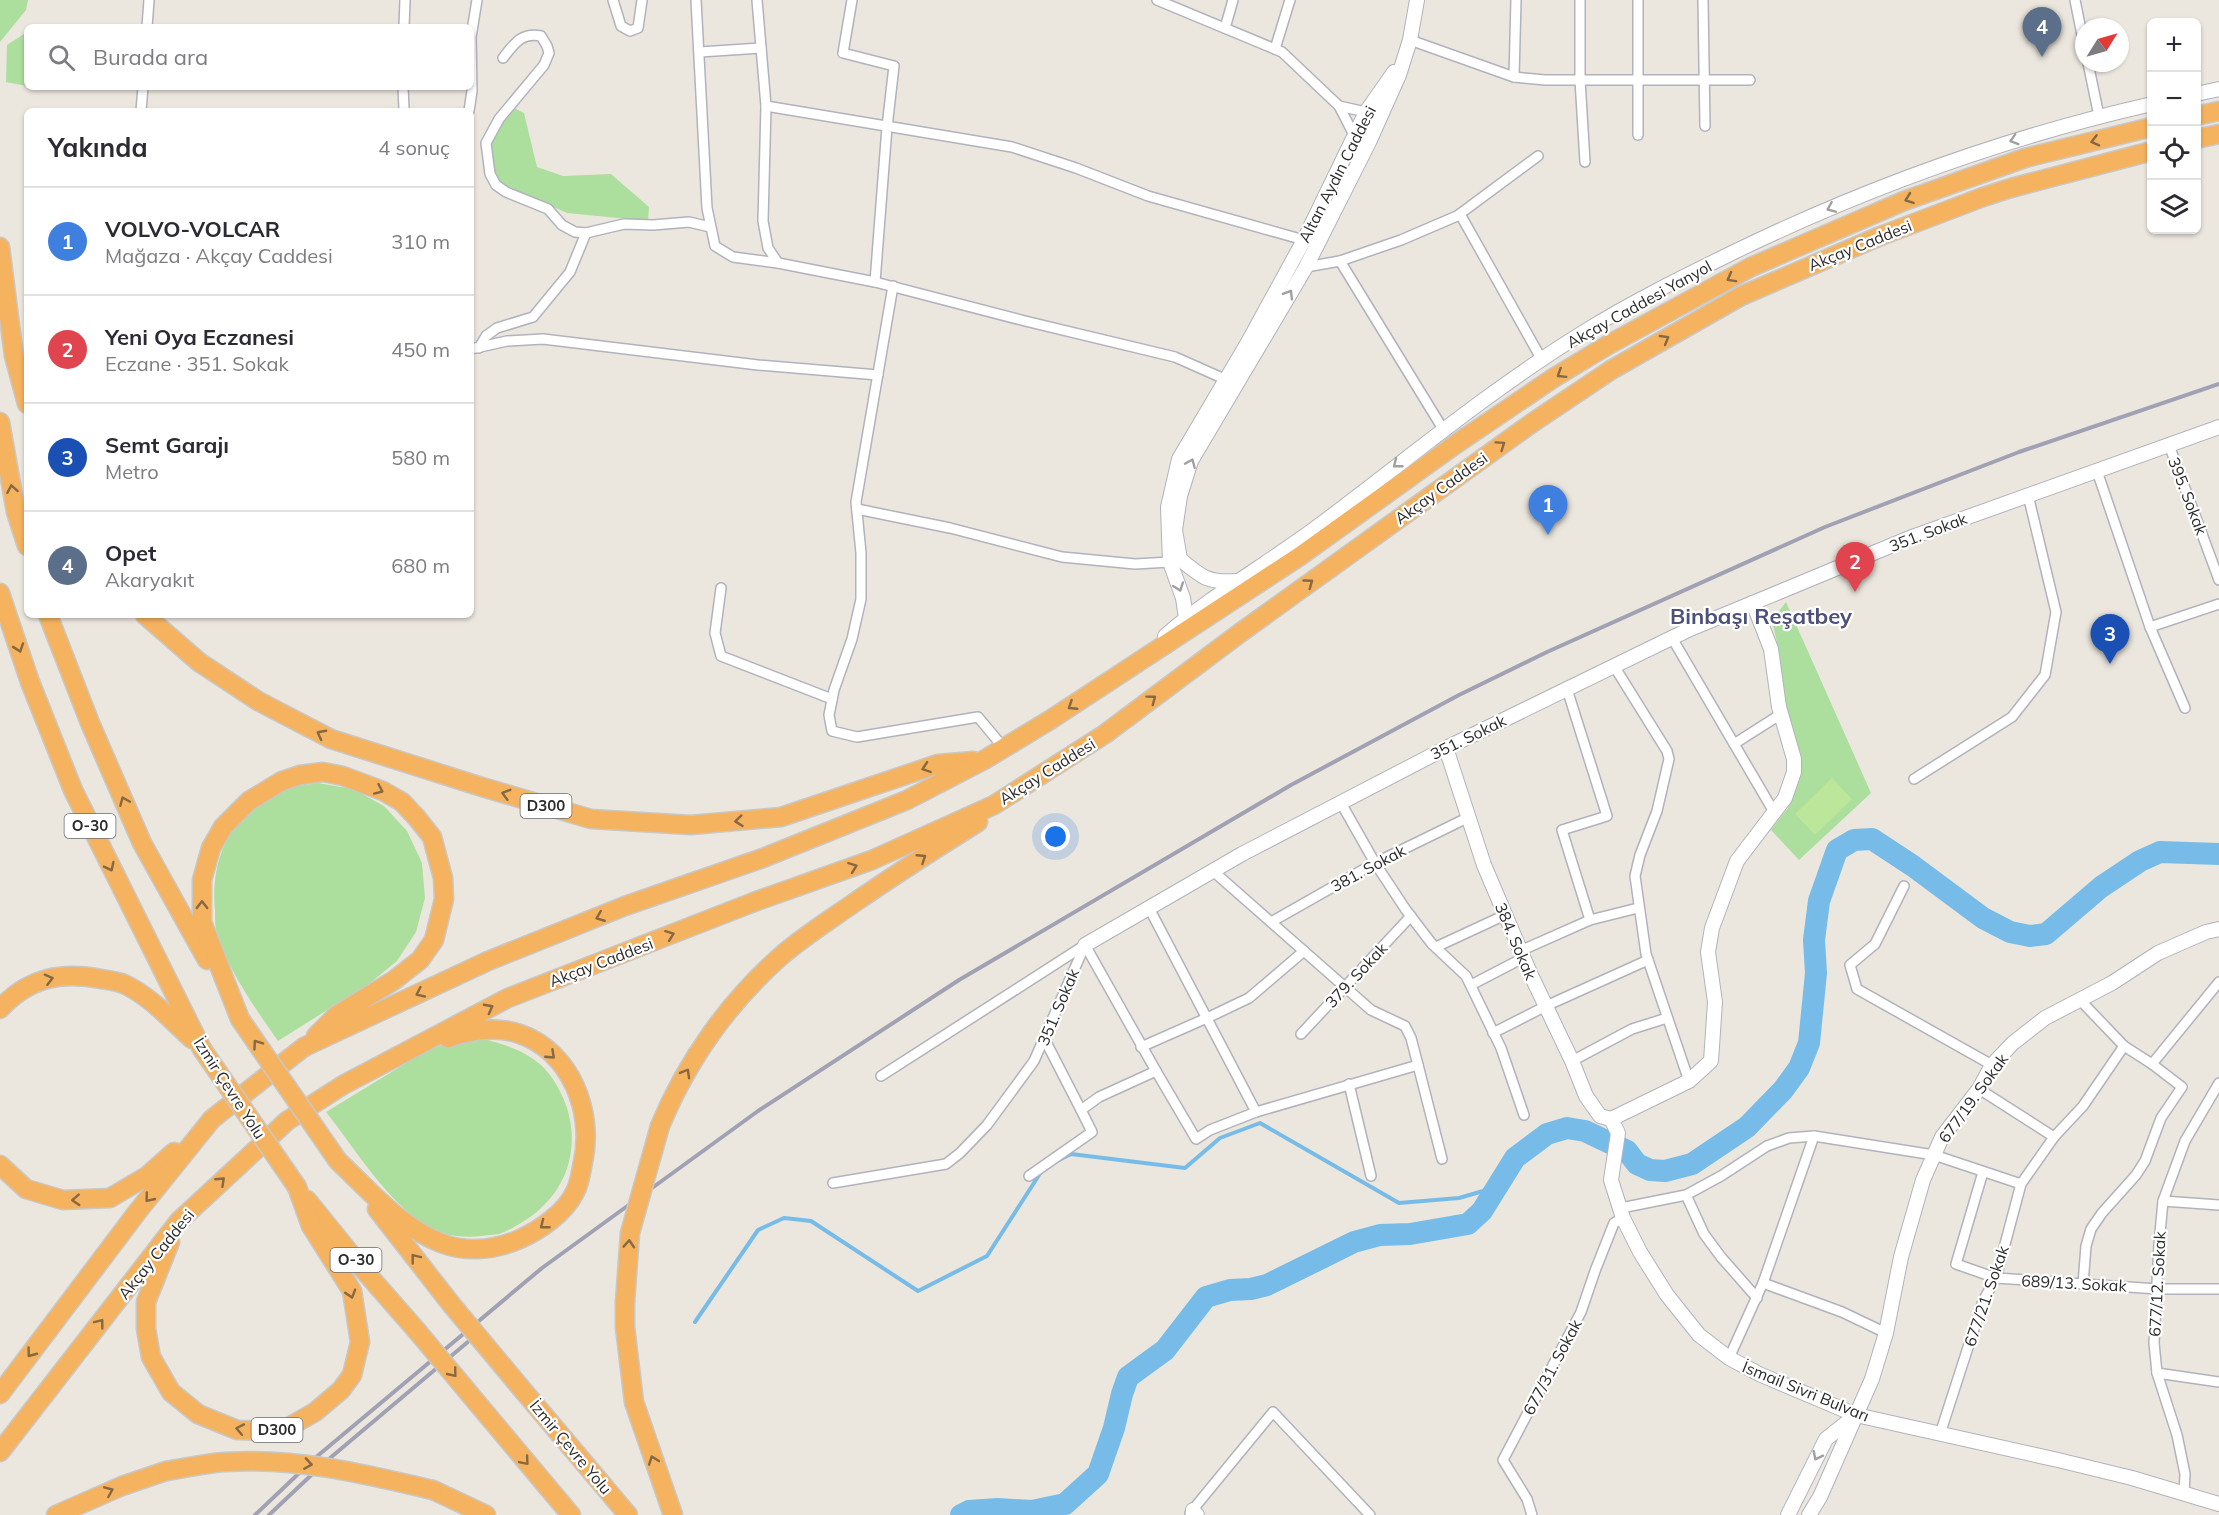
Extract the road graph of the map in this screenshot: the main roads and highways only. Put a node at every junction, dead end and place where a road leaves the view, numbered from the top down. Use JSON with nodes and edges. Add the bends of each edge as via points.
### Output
{"nodes":[{"id":1,"x":1417,"y":0,"type":"edge"},
{"id":2,"x":1404,"y":59,"type":"junction"},
{"id":3,"x":2219,"y":89,"type":"edge"},
{"id":4,"x":2201,"y":93,"type":"edge"},
{"id":5,"x":2147,"y":105,"type":"edge"},
{"id":6,"x":2219,"y":111,"type":"edge"},
{"id":7,"x":2201,"y":115,"type":"edge"},
{"id":8,"x":2147,"y":128,"type":"edge"},
{"id":9,"x":2219,"y":134,"type":"edge"},
{"id":10,"x":2201,"y":138,"type":"edge"},
{"id":11,"x":2147,"y":152,"type":"edge"},
{"id":12,"x":0,"y":247,"type":"edge"},
{"id":13,"x":1231,"y":381,"type":"junction"},
{"id":14,"x":24,"y":393,"type":"edge"},
{"id":15,"x":0,"y":422,"type":"edge"},
{"id":16,"x":2219,"y":427,"type":"edge"},
{"id":17,"x":24,"y":537,"type":"edge"},
{"id":18,"x":1238,"y":581,"type":"junction"},
{"id":19,"x":0,"y":593,"type":"edge"},
{"id":20,"x":1753,"y":603,"type":"junction"},
{"id":21,"x":49,"y":618,"type":"edge"},
{"id":22,"x":148,"y":618,"type":"edge"},
{"id":23,"x":1186,"y":618,"type":"junction"},
{"id":24,"x":1121,"y":674,"type":"junction"},
{"id":25,"x":1446,"y":748,"type":"junction"},
{"id":26,"x":984,"y":759,"type":"junction"},
{"id":27,"x":994,"y":805,"type":"junction"},
{"id":28,"x":2219,"y":929,"type":"edge"},
{"id":29,"x":1085,"y":945,"type":"road end"},
{"id":30,"x":0,"y":1009,"type":"edge"},
{"id":31,"x":240,"y":1019,"type":"junction"},
{"id":32,"x":304,"y":1047,"type":"junction"},
{"id":33,"x":202,"y":1049,"type":"junction"},
{"id":34,"x":342,"y":1085,"type":"junction"},
{"id":35,"x":212,"y":1119,"type":"junction"},
{"id":36,"x":1611,"y":1119,"type":"junction"},
{"id":37,"x":338,"y":1161,"type":"junction"},
{"id":38,"x":0,"y":1165,"type":"edge"},
{"id":39,"x":297,"y":1187,"type":"junction"},
{"id":40,"x":179,"y":1221,"type":"junction"},
{"id":41,"x":0,"y":1394,"type":"edge"},
{"id":42,"x":1856,"y":1415,"type":"junction"},
{"id":43,"x":0,"y":1452,"type":"edge"},
{"id":44,"x":2219,"y":1504,"type":"edge"},
{"id":45,"x":56,"y":1515,"type":"edge"},
{"id":46,"x":486,"y":1515,"type":"edge"},
{"id":47,"x":571,"y":1515,"type":"edge"},
{"id":48,"x":628,"y":1515,"type":"edge"},
{"id":49,"x":673,"y":1515,"type":"edge"},
{"id":50,"x":1788,"y":1515,"type":"edge"},
{"id":51,"x":1809,"y":1515,"type":"edge"}],
"edges":[{"from":1,"to":2,"type":"main road"},
{"from":2,"to":13,"type":"main road","name":"Altan Aydın Caddesi","via":[[1366,112]]},
{"from":13,"to":2,"type":"main road","name":"Altan Aydın Caddesi","one_way":true,"via":[[1306,267],[1379,121]]},
{"from":3,"to":4,"type":"main road"},
{"from":5,"to":18,"type":"main road","name":"Akçay Caddesi Yanyol","one_way":true,"via":[[2048,129],[1952,161],[1789,225],[1691,273],[1584,332],[1542,360],[1443,429],[1312,531]]},
{"from":6,"to":7,"type":"highway"},
{"from":8,"to":24,"type":"highway","name":"Akçay Caddesi","one_way":true,"via":[[2025,158],[1904,201],[1751,267],[1555,377],[1300,556]]},
{"from":9,"to":10,"type":"highway"},
{"from":27,"to":11,"type":"highway","name":"Akçay Caddesi","one_way":true,"via":[[1105,734],[1532,423],[1611,370],[1741,296],[1983,197]]},
{"from":12,"to":14,"type":"highway","via":[[14,356]]},
{"from":18,"to":13,"type":"main road","name":"Altan Aydın Caddesi","one_way":true,"via":[[1216,582],[1199,575],[1180,559],[1175,530],[1191,462]]},
{"from":13,"to":23,"type":"main road","name":"Altan Aydın Caddesi","one_way":true,"via":[[1179,459],[1168,507],[1170,562]]},
{"from":17,"to":15,"type":"highway","one_way":true},
{"from":16,"to":20,"type":"main road","name":"351. Sokak","via":[[1912,537]]},
{"from":18,"to":23,"type":"main road","name":"Akçay Caddesi Yanyol"},
{"from":19,"to":33,"type":"highway","name":"İzmir Çevre Yolu","number":"O-30","one_way":true,"via":[[73,790]]},
{"from":20,"to":25,"type":"main road","name":"351. Sokak"},
{"from":20,"to":36,"type":"main road","via":[[1772,649],[1794,772],[1785,798],[1737,861],[1712,928],[1708,952],[1715,1002],[1711,1061],[1689,1082]]},
{"from":31,"to":21,"type":"highway","name":"İzmir Çevre Yolu","number":"O-30","one_way":true,"via":[[142,843]]},
{"from":26,"to":22,"type":"highway","number":"D300","one_way":true,"via":[[938,764],[781,817],[691,825],[591,819],[331,739],[258,701],[199,662]]},
{"from":23,"to":24,"type":"main road"},
{"from":24,"to":26,"type":"highway","name":"Akçay Caddesi","one_way":true},
{"from":25,"to":29,"type":"main road","name":"351. Sokak","via":[[1213,871]]},
{"from":25,"to":36,"type":"main road","name":"384. Sokak","via":[[1484,865],[1522,954],[1586,1096],[1600,1116]]},
{"from":26,"to":32,"type":"highway","name":"Akçay Caddesi","one_way":true,"via":[[907,800],[488,961]]},
{"from":34,"to":27,"type":"highway","name":"Akçay Caddesi","one_way":true,"via":[[508,998],[872,860]]},
{"from":49,"to":27,"type":"highway","one_way":true,"bridge":true,"via":[[634,1402],[625,1328],[630,1233],[670,1101],[707,1039],[781,956],[982,820]]},
{"from":28,"to":42,"type":"main road","name":"677/19. Sokak","via":[[2158,953],[2045,1018],[1992,1065],[1979,1089],[1942,1137],[1923,1180],[1901,1257],[1886,1333]]},
{"from":30,"to":33,"type":"highway","one_way":true,"via":[[11,997],[46,978],[81,975],[123,983],[157,1006]]},
{"from":31,"to":32,"type":"highway","one_way":true,"via":[[202,922],[202,880],[211,848],[223,827],[249,801],[282,781],[300,776],[324,772],[383,791],[402,802],[432,837],[443,878],[444,899],[434,939],[420,960],[337,1015]]},
{"from":37,"to":31,"type":"highway","name":"İzmir Çevre Yolu","number":"O-30","one_way":true,"bridge":true},
{"from":32,"to":35,"type":"highway","name":"Akçay Caddesi"},
{"from":33,"to":39,"type":"highway","name":"İzmir Çevre Yolu","number":"O-30","bridge":true},
{"from":34,"to":37,"type":"highway","one_way":true,"via":[[451,1037],[479,1030],[520,1034],[541,1045],[573,1080],[583,1108],[586,1150],[575,1193],[531,1234],[510,1244],[462,1250],[409,1227]]},
{"from":40,"to":34,"type":"highway","name":"Akçay Caddesi","one_way":true,"via":[[287,1121]]},
{"from":35,"to":38,"type":"highway","one_way":true,"via":[[147,1176],[110,1198],[63,1200],[26,1189]]},
{"from":35,"to":41,"type":"highway","name":"Akçay Caddesi","one_way":true},
{"from":36,"to":42,"type":"main road","name":"İsmail Sivri Bulvarı","via":[[1618,1133],[1611,1180],[1622,1213],[1667,1295],[1699,1335],[1729,1359]]},
{"from":48,"to":37,"type":"highway","name":"İzmir Çevre Yolu","number":"O-30","one_way":true,"bridge":true,"via":[[451,1304]]},
{"from":39,"to":40,"type":"highway","number":"D300","one_way":true,"via":[[311,1226],[352,1291],[360,1342],[352,1375],[341,1390],[315,1413],[287,1428],[237,1430],[198,1414],[171,1392],[151,1357],[146,1302]]},
{"from":39,"to":47,"type":"highway","name":"İzmir Çevre Yolu","number":"O-30","one_way":true,"bridge":true},
{"from":43,"to":40,"type":"highway","name":"Akçay Caddesi","one_way":true},
{"from":42,"to":44,"type":"main road","name":"İsmail Sivri Bulvarı","via":[[2121,1476]]},
{"from":42,"to":50,"type":"main road","name":"677/19. Sokak","one_way":true,"via":[[1826,1439]]},
{"from":42,"to":51,"type":"main road","name":"677/19. Sokak"},
{"from":45,"to":46,"type":"highway","one_way":true,"bridge":true,"via":[[166,1471],[225,1462],[297,1463],[359,1472],[433,1490]]}]}
